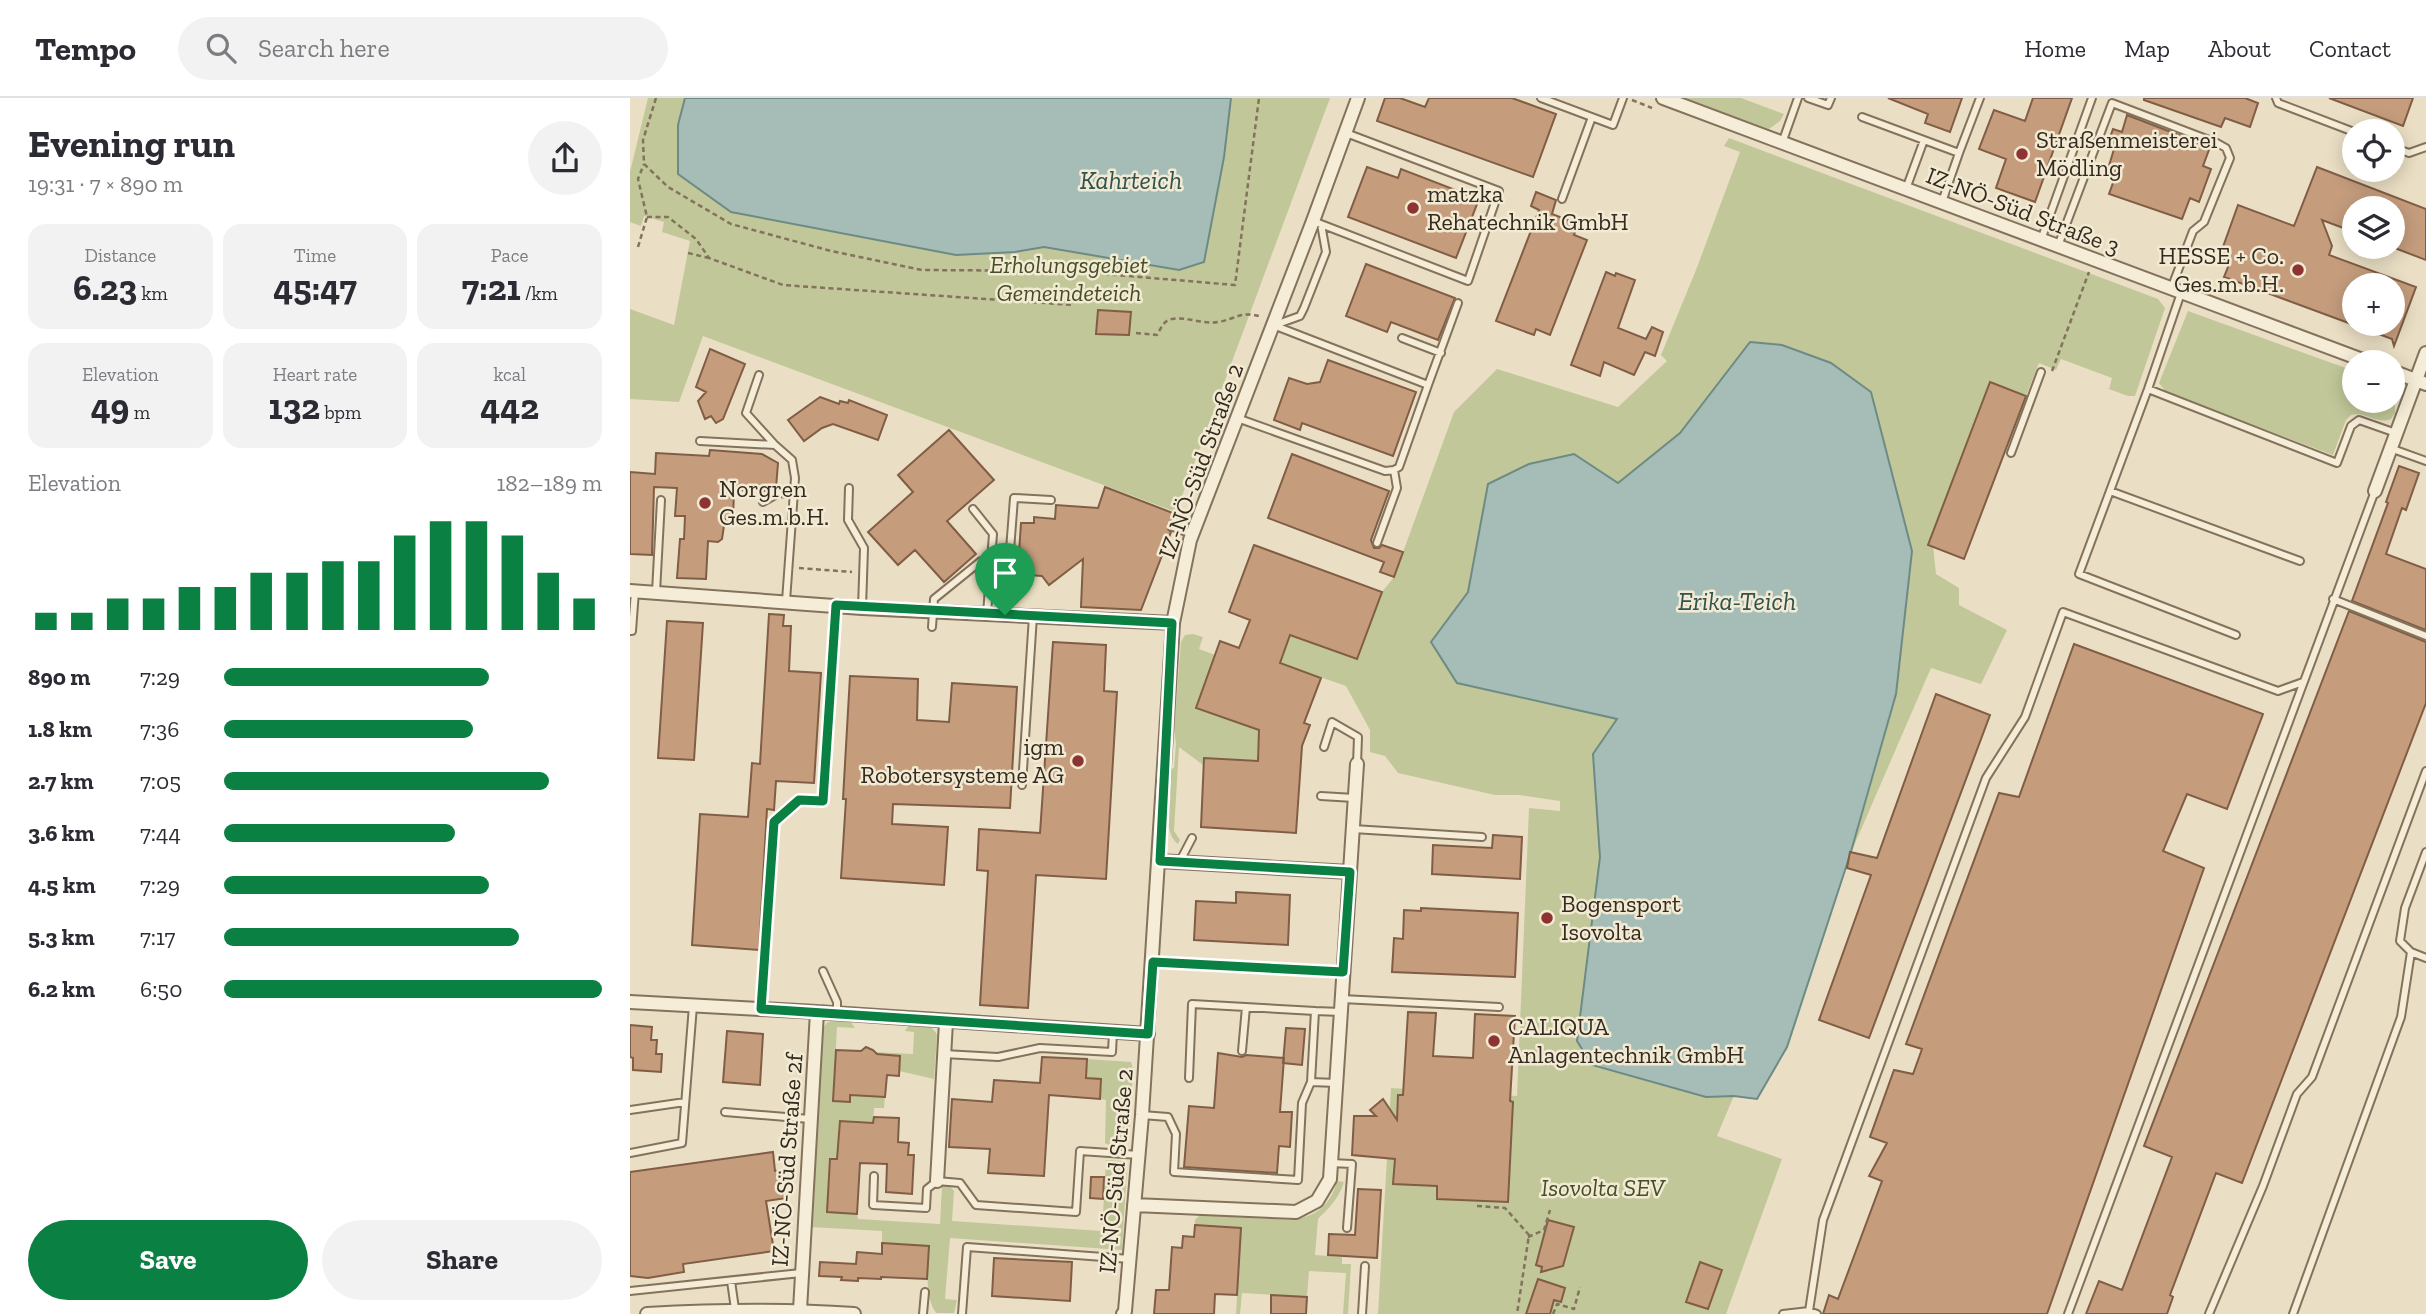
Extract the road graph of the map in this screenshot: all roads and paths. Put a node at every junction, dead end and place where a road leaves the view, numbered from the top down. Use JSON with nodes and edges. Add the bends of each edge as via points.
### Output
{"nodes":[{"id":1,"x":656,"y":98,"type":"edge"},
{"id":2,"x":1259,"y":98,"type":"edge"},
{"id":3,"x":1358,"y":98,"type":"edge"},
{"id":4,"x":1541,"y":98,"type":"edge"},
{"id":5,"x":1623,"y":98,"type":"edge"},
{"id":6,"x":1663,"y":98,"type":"edge"},
{"id":7,"x":1798,"y":98,"type":"edge"},
{"id":8,"x":1808,"y":98,"type":"edge"},
{"id":9,"x":1831,"y":98,"type":"edge"},
{"id":10,"x":1980,"y":98,"type":"edge"},
{"id":11,"x":2092,"y":98,"type":"edge"},
{"id":12,"x":2276,"y":98,"type":"edge"},
{"id":13,"x":1592,"y":117,"type":"junction"},
{"id":14,"x":1862,"y":117,"type":"dead end"},
{"id":15,"x":2342,"y":127,"type":"edge"},
{"id":16,"x":1346,"y":132,"type":"junction"},
{"id":17,"x":1924,"y":140,"type":"junction"},
{"id":18,"x":1782,"y":143,"type":"junction"},
{"id":19,"x":2426,"y":147,"type":"edge"},
{"id":20,"x":2405,"y":152,"type":"edge"},
{"id":21,"x":1959,"y":153,"type":"junction"},
{"id":22,"x":644,"y":164,"type":"junction"},
{"id":23,"x":1906,"y":189,"type":"junction"},
{"id":24,"x":1562,"y":199,"type":"dead end"},
{"id":25,"x":1942,"y":202,"type":"junction"},
{"id":26,"x":647,"y":217,"type":"junction"},
{"id":27,"x":1317,"y":222,"type":"junction"},
{"id":28,"x":2040,"y":240,"type":"junction"},
{"id":29,"x":2057,"y":246,"type":"junction"},
{"id":30,"x":638,"y":247,"type":"dead end"},
{"id":31,"x":688,"y":253,"type":"dead end"},
{"id":32,"x":709,"y":258,"type":"junction"},
{"id":33,"x":2094,"y":260,"type":"junction"},
{"id":34,"x":2176,"y":291,"type":"junction"},
{"id":35,"x":1458,"y":303,"type":"dead end"},
{"id":36,"x":1073,"y":305,"type":"dead end"},
{"id":37,"x":1274,"y":323,"type":"junction"},
{"id":38,"x":1136,"y":333,"type":"dead end"},
{"id":39,"x":1402,"y":338,"type":"dead end"},
{"id":40,"x":2342,"y":352,"type":"edge"},
{"id":41,"x":1441,"y":353,"type":"junction"},
{"id":42,"x":2426,"y":353,"type":"edge"},
{"id":43,"x":2041,"y":372,"type":"dead end"},
{"id":44,"x":759,"y":375,"type":"dead end"},
{"id":45,"x":2051,"y":376,"type":"dead end"},
{"id":46,"x":2421,"y":382,"type":"edge"},
{"id":47,"x":1428,"y":385,"type":"junction"},
{"id":48,"x":2148,"y":389,"type":"junction"},
{"id":49,"x":1237,"y":418,"type":"junction"},
{"id":50,"x":2396,"y":433,"type":"junction"},
{"id":51,"x":701,"y":441,"type":"dead end"},
{"id":52,"x":775,"y":444,"type":"junction"},
{"id":53,"x":2390,"y":448,"type":"junction"},
{"id":54,"x":2011,"y":453,"type":"dead end"},
{"id":55,"x":2426,"y":461,"type":"edge"},
{"id":56,"x":1394,"y":470,"type":"junction"},
{"id":57,"x":849,"y":488,"type":"dead end"},
{"id":58,"x":2110,"y":491,"type":"junction"},
{"id":59,"x":2375,"y":491,"type":"joint"},
{"id":60,"x":794,"y":494,"type":"junction"},
{"id":61,"x":661,"y":500,"type":"dead end"},
{"id":62,"x":1051,"y":500,"type":"dead end"},
{"id":63,"x":762,"y":502,"type":"dead end"},
{"id":64,"x":973,"y":509,"type":"dead end"},
{"id":65,"x":1173,"y":527,"type":"dead end"},
{"id":66,"x":1192,"y":534,"type":"junction"},
{"id":67,"x":1377,"y":543,"type":"dead end"},
{"id":68,"x":991,"y":561,"type":"junction"},
{"id":69,"x":2300,"y":561,"type":"dead end"},
{"id":70,"x":789,"y":567,"type":"junction"},
{"id":71,"x":863,"y":573,"type":"junction"},
{"id":72,"x":632,"y":591,"type":"edge"},
{"id":73,"x":656,"y":593,"type":"junction"},
{"id":74,"x":2333,"y":599,"type":"junction"},
{"id":75,"x":786,"y":601,"type":"junction"},
{"id":76,"x":836,"y":605,"type":"junction"},
{"id":77,"x":862,"y":608,"type":"junction"},
{"id":78,"x":933,"y":611,"type":"junction"},
{"id":79,"x":987,"y":614,"type":"junction"},
{"id":80,"x":1005,"y":615,"type":"junction"},
{"id":81,"x":1033,"y":616,"type":"junction"},
{"id":82,"x":1172,"y":623,"type":"junction"},
{"id":83,"x":932,"y":627,"type":"dead end"},
{"id":84,"x":630,"y":631,"type":"edge"},
{"id":85,"x":2236,"y":635,"type":"dead end"},
{"id":86,"x":2426,"y":636,"type":"edge"},
{"id":87,"x":2303,"y":682,"type":"junction"},
{"id":88,"x":1324,"y":747,"type":"dead end"},
{"id":89,"x":1357,"y":764,"type":"joint"},
{"id":90,"x":2426,"y":771,"type":"edge"},
{"id":91,"x":1022,"y":785,"type":"dead end"},
{"id":92,"x":1321,"y":796,"type":"dead end"},
{"id":93,"x":1355,"y":798,"type":"junction"},
{"id":94,"x":1353,"y":829,"type":"junction"},
{"id":95,"x":1482,"y":836,"type":"dead end"},
{"id":96,"x":1192,"y":838,"type":"dead end"},
{"id":97,"x":2426,"y":852,"type":"edge"},
{"id":98,"x":1160,"y":861,"type":"junction"},
{"id":99,"x":1180,"y":862,"type":"junction"},
{"id":100,"x":1350,"y":872,"type":"junction"},
{"id":101,"x":2411,"y":953,"type":"junction"},
{"id":102,"x":2426,"y":958,"type":"edge"},
{"id":103,"x":1153,"y":962,"type":"junction"},
{"id":104,"x":823,"y":971,"type":"dead end"},
{"id":105,"x":1343,"y":972,"type":"junction"},
{"id":106,"x":630,"y":1002,"type":"edge"},
{"id":107,"x":693,"y":1006,"type":"junction"},
{"id":108,"x":1341,"y":1006,"type":"junction"},
{"id":109,"x":1246,"y":1007,"type":"junction"},
{"id":110,"x":1499,"y":1007,"type":"dead end"},
{"id":111,"x":761,"y":1009,"type":"junction"},
{"id":112,"x":1315,"y":1011,"type":"junction"},
{"id":113,"x":817,"y":1012,"type":"junction"},
{"id":114,"x":836,"y":1013,"type":"junction"},
{"id":115,"x":946,"y":1022,"type":"junction"},
{"id":116,"x":1113,"y":1032,"type":"junction"},
{"id":117,"x":1148,"y":1034,"type":"junction"},
{"id":118,"x":1242,"y":1051,"type":"dead end"},
{"id":119,"x":944,"y":1054,"type":"junction"},
{"id":120,"x":1189,"y":1078,"type":"dead end"},
{"id":121,"x":1311,"y":1082,"type":"junction"},
{"id":122,"x":1336,"y":1083,"type":"junction"},
{"id":123,"x":685,"y":1102,"type":"junction"},
{"id":124,"x":630,"y":1110,"type":"edge"},
{"id":125,"x":725,"y":1112,"type":"dead end"},
{"id":126,"x":1142,"y":1115,"type":"junction"},
{"id":127,"x":810,"y":1119,"type":"junction"},
{"id":128,"x":630,"y":1153,"type":"edge"},
{"id":129,"x":1139,"y":1155,"type":"junction"},
{"id":130,"x":1331,"y":1163,"type":"junction"},
{"id":131,"x":874,"y":1176,"type":"dead end"},
{"id":132,"x":937,"y":1181,"type":"junction"},
{"id":133,"x":1134,"y":1205,"type":"junction"},
{"id":134,"x":1477,"y":1206,"type":"dead end"},
{"id":135,"x":1549,"y":1210,"type":"dead end"},
{"id":136,"x":1347,"y":1228,"type":"dead end"},
{"id":137,"x":1528,"y":1237,"type":"junction"},
{"id":138,"x":1130,"y":1259,"type":"junction"},
{"id":139,"x":1365,"y":1266,"type":"dead end"},
{"id":140,"x":801,"y":1273,"type":"junction"},
{"id":141,"x":731,"y":1281,"type":"junction"},
{"id":142,"x":1580,"y":1287,"type":"dead end"},
{"id":143,"x":630,"y":1291,"type":"edge"},
{"id":144,"x":925,"y":1292,"type":"dead end"},
{"id":145,"x":735,"y":1309,"type":"junction"},
{"id":146,"x":800,"y":1310,"type":"junction"},
{"id":147,"x":829,"y":1313,"type":"edge"},
{"id":148,"x":1813,"y":1313,"type":"edge"},
{"id":149,"x":647,"y":1314,"type":"edge"},
{"id":150,"x":854,"y":1314,"type":"edge"},
{"id":151,"x":923,"y":1314,"type":"edge"},
{"id":152,"x":962,"y":1314,"type":"edge"},
{"id":153,"x":1123,"y":1314,"type":"edge"},
{"id":154,"x":1362,"y":1314,"type":"edge"},
{"id":155,"x":1517,"y":1314,"type":"edge"},
{"id":156,"x":1553,"y":1314,"type":"edge"},
{"id":157,"x":1783,"y":1314,"type":"edge"},
{"id":158,"x":2068,"y":1314,"type":"edge"},
{"id":159,"x":2209,"y":1314,"type":"edge"},
{"id":160,"x":2293,"y":1314,"type":"edge"}],
"edges":[{"from":1,"to":22,"type":"path","via":[[643,140]]},
{"from":2,"to":22,"type":"path","via":[[1235,285],[1068,271],[922,270],[731,224],[667,187]]},
{"from":3,"to":16,"type":"street","name":"IZ-NÖ-Süd Straße 2"},
{"from":4,"to":13,"type":"lane"},
{"from":5,"to":13,"type":"lane","via":[[1613,125]]},
{"from":6,"to":18,"type":"street","name":"IZ-NÖ-Süd Straße 3"},
{"from":7,"to":18,"type":"lane"},
{"from":8,"to":9,"type":"lane","via":[[1828,105]]},
{"from":10,"to":21,"type":"lane"},
{"from":11,"to":28,"type":"lane"},
{"from":12,"to":15,"type":"lane","via":[[2278,103]]},
{"from":13,"to":24,"type":"lane"},
{"from":14,"to":17,"type":"lane"},
{"from":16,"to":27,"type":"street","name":"IZ-NÖ-Süd Straße 2"},
{"from":16,"to":27,"type":"lane","via":[[1499,191],[1468,281]]},
{"from":17,"to":21,"type":"lane"},
{"from":17,"to":23,"type":"lane"},
{"from":18,"to":23,"type":"street","name":"IZ-NÖ-Süd Straße 3"},
{"from":19,"to":20,"type":"lane"},
{"from":21,"to":25,"type":"lane"},
{"from":22,"to":26,"type":"path","via":[[638,180]]},
{"from":23,"to":25,"type":"street","name":"IZ-NÖ-Süd Straße 3"},
{"from":25,"to":28,"type":"street","name":"IZ-NÖ-Süd Straße 3"},
{"from":26,"to":30,"type":"path"},
{"from":26,"to":32,"type":"path","via":[[667,217],[696,239]]},
{"from":27,"to":37,"type":"street","name":"IZ-NÖ-Süd Straße 2"},
{"from":27,"to":37,"type":"lane","via":[[1326,252],[1304,308],[1300,316]]},
{"from":28,"to":29,"type":"street","name":"IZ-NÖ-Süd Straße 3"},
{"from":29,"to":33,"type":"street","name":"IZ-NÖ-Süd Straße 3"},
{"from":29,"to":34,"type":"lane","via":[[2112,103],[2123,107],[2217,143],[2230,158],[2204,222],[2193,231]]},
{"from":31,"to":32,"type":"path"},
{"from":32,"to":36,"type":"path","via":[[783,285]]},
{"from":33,"to":34,"type":"street","name":"IZ-NÖ-Süd Straße 3"},
{"from":33,"to":45,"type":"path"},
{"from":34,"to":40,"type":"street","name":"IZ-NÖ-Süd Straße 3"},
{"from":34,"to":48,"type":"lane"},
{"from":35,"to":41,"type":"lane"},
{"from":37,"to":38,"type":"path","via":[[1250,313],[1216,323],[1171,318],[1157,335]]},
{"from":37,"to":47,"type":"lane"},
{"from":37,"to":49,"type":"street","name":"IZ-NÖ-Süd Straße 2"},
{"from":39,"to":41,"type":"lane"},
{"from":41,"to":47,"type":"lane"},
{"from":42,"to":46,"type":"street"},
{"from":43,"to":54,"type":"lane"},
{"from":44,"to":52,"type":"lane","via":[[746,413]]},
{"from":46,"to":50,"type":"street"},
{"from":47,"to":56,"type":"lane","via":[[1399,467]]},
{"from":48,"to":50,"type":"lane","via":[[2337,463],[2355,421]]},
{"from":48,"to":58,"type":"lane"},
{"from":49,"to":56,"type":"lane","via":[[1385,471]]},
{"from":49,"to":66,"type":"street","name":"IZ-NÖ-Süd Straße 2"},
{"from":50,"to":53,"type":"street"},
{"from":51,"to":52,"type":"lane"},
{"from":52,"to":60,"type":"lane","via":[[792,460]]},
{"from":53,"to":55,"type":"lane"},
{"from":53,"to":59,"type":"street"},
{"from":56,"to":67,"type":"lane","via":[[1397,488]]},
{"from":57,"to":71,"type":"lane","via":[[848,520],[864,548]]},
{"from":58,"to":69,"type":"lane"},
{"from":58,"to":85,"type":"lane","via":[[2079,574]]},
{"from":59,"to":74,"type":"lane"},
{"from":60,"to":63,"type":"lane","via":[[779,492]]},
{"from":60,"to":70,"type":"lane"},
{"from":61,"to":73,"type":"lane"},
{"from":62,"to":80,"type":"lane","via":[[1014,498]]},
{"from":64,"to":68,"type":"lane","via":[[993,534]]},
{"from":65,"to":66,"type":"lane"},
{"from":66,"to":82,"type":"street","name":"IZ-NÖ-Süd Straße 2"},
{"from":68,"to":78,"type":"lane","via":[[981,561],[934,599]]},
{"from":68,"to":79,"type":"lane"},
{"from":70,"to":71,"type":"path"},
{"from":70,"to":75,"type":"lane"},
{"from":71,"to":77,"type":"lane"},
{"from":72,"to":73,"type":"street"},
{"from":72,"to":84,"type":"lane"},
{"from":73,"to":75,"type":"street"},
{"from":74,"to":86,"type":"lane"},
{"from":74,"to":87,"type":"lane"},
{"from":75,"to":76,"type":"street"},
{"from":76,"to":77,"type":"street"},
{"from":76,"to":111,"type":"lane","via":[[823,801],[799,800],[774,822]]},
{"from":77,"to":78,"type":"street"},
{"from":78,"to":79,"type":"street"},
{"from":78,"to":83,"type":"lane"},
{"from":79,"to":80,"type":"street"},
{"from":80,"to":81,"type":"street"},
{"from":81,"to":82,"type":"street"},
{"from":81,"to":91,"type":"lane"},
{"from":82,"to":98,"type":"street","name":"IZ-NÖ-Süd Straße 2"},
{"from":87,"to":148,"type":"lane","via":[[2278,691],[2063,612],[2025,717],[1986,778],[1823,1220]]},
{"from":87,"to":158,"type":"lane"},
{"from":88,"to":89,"type":"lane","via":[[1332,722],[1358,737]]},
{"from":89,"to":93,"type":"street"},
{"from":90,"to":159,"type":"lane","via":[[2312,1077],[2297,1094]]},
{"from":92,"to":93,"type":"lane"},
{"from":93,"to":94,"type":"street"},
{"from":94,"to":95,"type":"lane"},
{"from":94,"to":100,"type":"street"},
{"from":96,"to":99,"type":"lane"},
{"from":97,"to":101,"type":"lane","via":[[2405,908],[2400,941]]},
{"from":98,"to":99,"type":"street"},
{"from":98,"to":103,"type":"street","name":"IZ-NÖ-Süd Straße 2"},
{"from":99,"to":100,"type":"street"},
{"from":100,"to":105,"type":"street"},
{"from":101,"to":102,"type":"lane"},
{"from":101,"to":160,"type":"lane","via":[[2401,1017]]},
{"from":103,"to":105,"type":"lane"},
{"from":103,"to":117,"type":"street","name":"IZ-NÖ-Süd Straße 2"},
{"from":104,"to":114,"type":"lane","via":[[837,1002]]},
{"from":105,"to":108,"type":"street"},
{"from":106,"to":107,"type":"street"},
{"from":107,"to":111,"type":"street"},
{"from":107,"to":123,"type":"lane"},
{"from":108,"to":110,"type":"lane"},
{"from":108,"to":112,"type":"lane"},
{"from":108,"to":122,"type":"street"},
{"from":109,"to":112,"type":"lane"},
{"from":109,"to":118,"type":"lane"},
{"from":109,"to":120,"type":"lane","via":[[1192,1004]]},
{"from":111,"to":113,"type":"street"},
{"from":112,"to":121,"type":"lane"},
{"from":113,"to":114,"type":"street"},
{"from":113,"to":127,"type":"street","name":"IZ-NÖ-Süd Straße 2f"},
{"from":114,"to":115,"type":"street"},
{"from":115,"to":116,"type":"street"},
{"from":115,"to":119,"type":"street"},
{"from":116,"to":117,"type":"street"},
{"from":116,"to":119,"type":"lane","via":[[1112,1052],[1040,1048],[998,1057]]},
{"from":117,"to":126,"type":"street","name":"IZ-NÖ-Süd Straße 2"},
{"from":119,"to":132,"type":"street"},
{"from":121,"to":122,"type":"lane"},
{"from":121,"to":126,"type":"lane","via":[[1302,1103],[1298,1180],[1174,1172],[1176,1134],[1168,1117]]},
{"from":122,"to":130,"type":"street"},
{"from":123,"to":124,"type":"lane"},
{"from":123,"to":128,"type":"lane","via":[[682,1143]]},
{"from":125,"to":127,"type":"lane"},
{"from":126,"to":129,"type":"street","name":"IZ-NÖ-Süd Straße 2"},
{"from":127,"to":140,"type":"street","name":"IZ-NÖ-Süd Straße 2f"},
{"from":129,"to":132,"type":"lane","via":[[1080,1151],[1076,1212],[976,1205],[960,1182]]},
{"from":129,"to":133,"type":"street","name":"IZ-NÖ-Süd Straße 2"},
{"from":130,"to":133,"type":"street","via":[[1330,1179],[1317,1201],[1296,1212]]},
{"from":130,"to":136,"type":"lane","via":[[1352,1164]]},
{"from":131,"to":132,"type":"lane","via":[[873,1205],[926,1208],[927,1189]]},
{"from":133,"to":138,"type":"street","name":"IZ-NÖ-Süd Straße 2"},
{"from":134,"to":137,"type":"path","via":[[1505,1208]]},
{"from":135,"to":137,"type":"path","via":[[1544,1230]]},
{"from":137,"to":155,"type":"path"},
{"from":138,"to":152,"type":"lane","via":[[967,1247]]},
{"from":138,"to":153,"type":"street","name":"IZ-NÖ-Süd Straße 2"},
{"from":139,"to":154,"type":"lane"},
{"from":140,"to":141,"type":"lane"},
{"from":140,"to":146,"type":"street","name":"IZ-NÖ-Süd Straße 2f"},
{"from":141,"to":143,"type":"lane"},
{"from":141,"to":145,"type":"lane"},
{"from":142,"to":156,"type":"path","via":[[1574,1309],[1557,1304]]},
{"from":144,"to":151,"type":"lane"},
{"from":145,"to":146,"type":"street"},
{"from":145,"to":149,"type":"street"},
{"from":146,"to":147,"type":"street"},
{"from":147,"to":150,"type":"street"},
{"from":148,"to":157,"type":"lane"}]}
